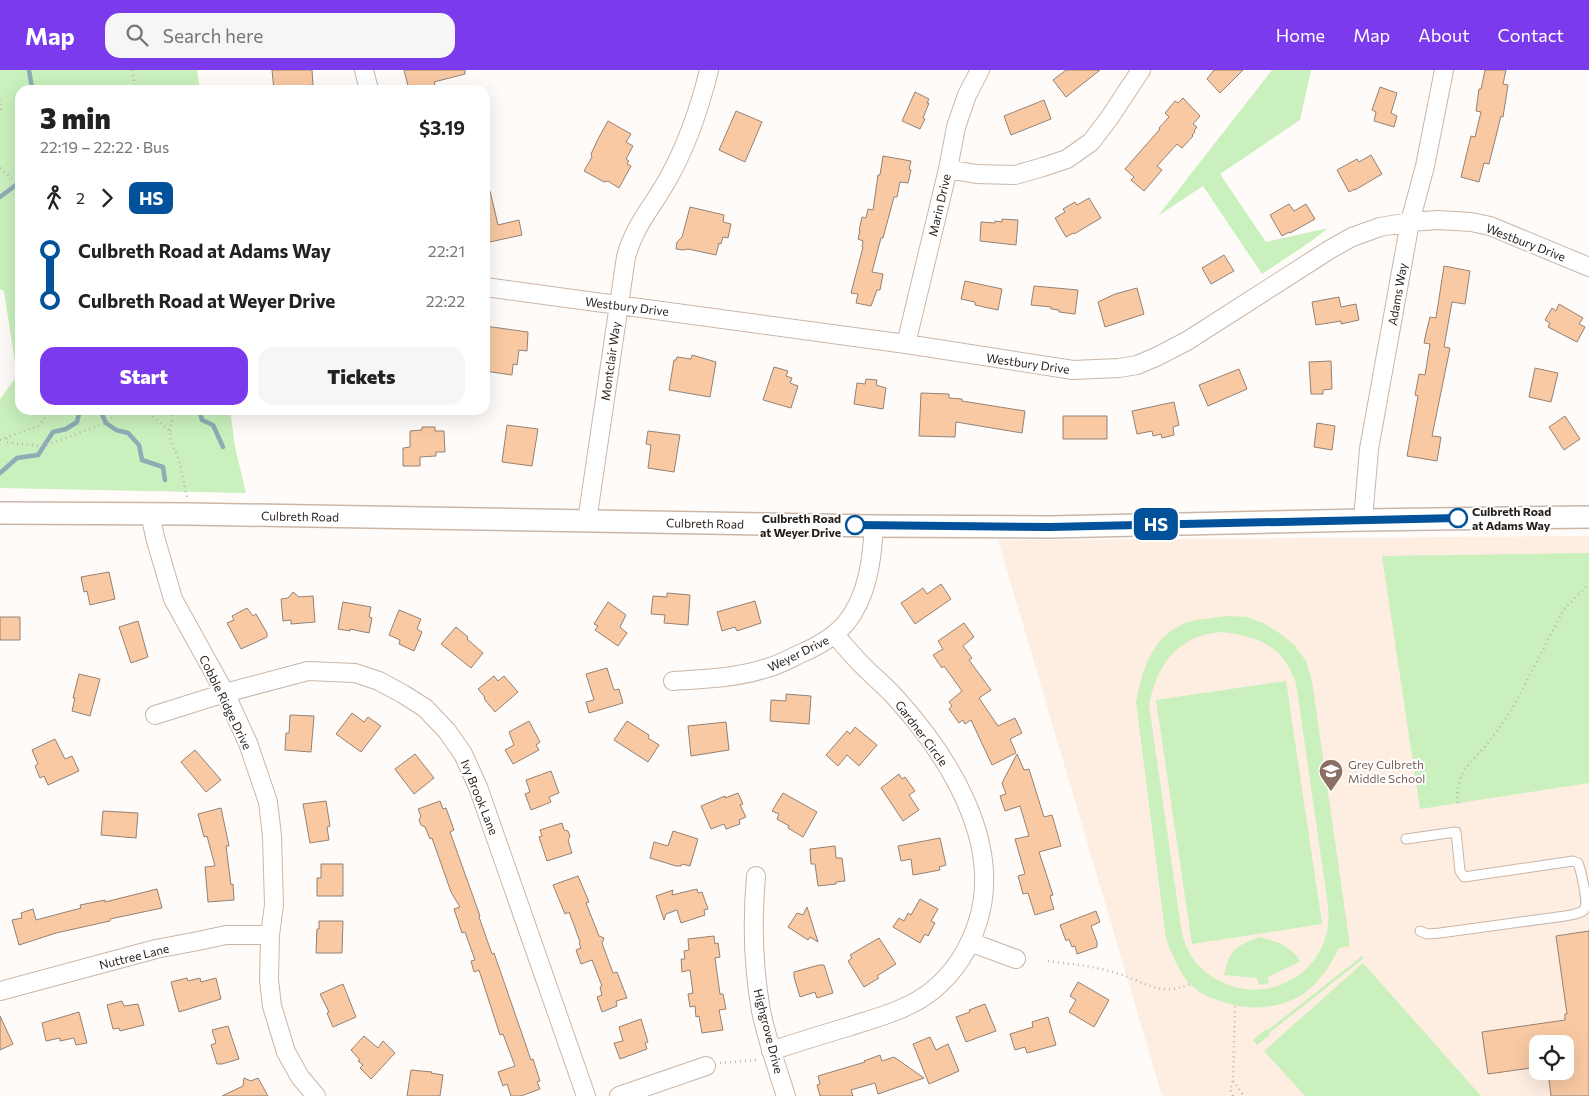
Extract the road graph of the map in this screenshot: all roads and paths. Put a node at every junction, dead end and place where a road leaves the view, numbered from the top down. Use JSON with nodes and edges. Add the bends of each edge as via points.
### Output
{"nodes":[{"id":1,"x":132,"y":70,"type":"edge"},
{"id":2,"x":364,"y":70,"type":"edge"},
{"id":3,"x":709,"y":70,"type":"edge"},
{"id":4,"x":980,"y":70,"type":"edge"},
{"id":5,"x":1141,"y":70,"type":"edge"},
{"id":6,"x":1444,"y":70,"type":"edge"},
{"id":7,"x":135,"y":85,"type":"edge"},
{"id":8,"x":368,"y":85,"type":"edge"},
{"id":9,"x":0,"y":99,"type":"edge"},
{"id":10,"x":0,"y":112,"type":"edge"},
{"id":11,"x":0,"y":168,"type":"edge"},
{"id":12,"x":948,"y":170,"type":"junction"},
{"id":13,"x":15,"y":181,"type":"edge"},
{"id":14,"x":1410,"y":222,"type":"junction"},
{"id":15,"x":1589,"y":266,"type":"edge"},
{"id":16,"x":490,"y":288,"type":"edge"},
{"id":17,"x":618,"y":305,"type":"junction"},
{"id":18,"x":906,"y":344,"type":"junction"},
{"id":19,"x":47,"y":415,"type":"edge"},
{"id":20,"x":113,"y":415,"type":"edge"},
{"id":21,"x":151,"y":415,"type":"edge"},
{"id":22,"x":173,"y":415,"type":"edge"},
{"id":23,"x":170,"y":431,"type":"junction"},
{"id":24,"x":7,"y":437,"type":"junction"},
{"id":25,"x":0,"y":440,"type":"edge"},
{"id":26,"x":0,"y":513,"type":"edge"},
{"id":27,"x":150,"y":513,"type":"junction"},
{"id":28,"x":190,"y":514,"type":"junction"},
{"id":29,"x":1589,"y":517,"type":"edge"},
{"id":30,"x":1363,"y":520,"type":"junction"},
{"id":31,"x":587,"y":521,"type":"junction"},
{"id":32,"x":874,"y":526,"type":"junction"},
{"id":33,"x":1589,"y":584,"type":"edge"},
{"id":34,"x":835,"y":635,"type":"junction"},
{"id":35,"x":673,"y":681,"type":"dead end"},
{"id":36,"x":224,"y":694,"type":"junction"},
{"id":37,"x":155,"y":715,"type":"dead end"},
{"id":38,"x":1458,"y":803,"type":"dead end"},
{"id":39,"x":1406,"y":839,"type":"dead end"},
{"id":40,"x":756,"y":876,"type":"dead end"},
{"id":41,"x":1420,"y":931,"type":"dead end"},
{"id":42,"x":270,"y":936,"type":"junction"},
{"id":43,"x":970,"y":942,"type":"junction"},
{"id":44,"x":1016,"y":959,"type":"dead end"},
{"id":45,"x":1048,"y":961,"type":"dead end"},
{"id":46,"x":1190,"y":984,"type":"dead end"},
{"id":47,"x":0,"y":991,"type":"edge"},
{"id":48,"x":1235,"y":1006,"type":"dead end"},
{"id":49,"x":766,"y":1055,"type":"junction"},
{"id":50,"x":706,"y":1066,"type":"joint"},
{"id":51,"x":1233,"y":1081,"type":"junction"},
{"id":52,"x":316,"y":1096,"type":"edge"},
{"id":53,"x":586,"y":1096,"type":"edge"},
{"id":54,"x":619,"y":1096,"type":"edge"},
{"id":55,"x":786,"y":1096,"type":"edge"},
{"id":56,"x":1233,"y":1096,"type":"edge"},
{"id":57,"x":1244,"y":1096,"type":"edge"}],
"edges":[{"from":1,"to":7,"type":"path"},
{"from":2,"to":8,"type":"street"},
{"from":3,"to":17,"type":"street","name":"Montclair Way","via":[[689,135],[668,179],[633,236]]},
{"from":4,"to":12,"type":"street","name":"Marin Drive","via":[[956,127]]},
{"from":5,"to":12,"type":"street","via":[[1092,142],[1067,159],[1015,174]]},
{"from":6,"to":14,"type":"street","name":"Adams Way"},
{"from":9,"to":10,"type":"path"},
{"from":11,"to":13,"type":"path"},
{"from":12,"to":18,"type":"street","name":"Marin Drive"},
{"from":14,"to":15,"type":"street","name":"Westbury Drive","via":[[1438,220],[1490,226]]},
{"from":14,"to":18,"type":"street","name":"Westbury Drive","via":[[1380,227],[1352,237],[1187,341],[1136,365],[1073,370]]},
{"from":14,"to":30,"type":"street","name":"Adams Way","via":[[1369,449]]},
{"from":16,"to":17,"type":"street","name":"Westbury Drive"},
{"from":17,"to":18,"type":"street","name":"Westbury Drive"},
{"from":17,"to":31,"type":"street","name":"Montclair Way"},
{"from":19,"to":24,"type":"path","via":[[39,426]]},
{"from":20,"to":24,"type":"path","via":[[106,423],[38,446],[6,442]]},
{"from":21,"to":23,"type":"path"},
{"from":22,"to":23,"type":"path"},
{"from":23,"to":28,"type":"path"},
{"from":24,"to":25,"type":"path"},
{"from":26,"to":27,"type":"street","name":"Culbreth Road"},
{"from":27,"to":28,"type":"street","name":"Culbreth Road"},
{"from":27,"to":36,"type":"street","name":"Cobble Ridge Drive","via":[[173,598]]},
{"from":28,"to":31,"type":"street","name":"Culbreth Road"},
{"from":29,"to":30,"type":"street","name":"Culbreth Road"},
{"from":30,"to":32,"type":"street","name":"Culbreth Road","via":[[1050,527]]},
{"from":31,"to":32,"type":"street","name":"Culbreth Road"},
{"from":32,"to":34,"type":"street","name":"Weyer Drive","via":[[867,581],[853,612]]},
{"from":33,"to":38,"type":"path","via":[[1564,609],[1511,711],[1463,771],[1457,790]]},
{"from":34,"to":35,"type":"street","name":"Weyer Drive","via":[[767,668],[717,679]]},
{"from":34,"to":43,"type":"street","name":"Gardner Circle","via":[[895,698],[929,740],[967,804],[980,843],[985,884]]},
{"from":36,"to":37,"type":"street","name":"Ivy Brook Lane"},
{"from":36,"to":42,"type":"street","name":"Cobble Ridge Drive","via":[[248,743],[270,812],[274,905]]},
{"from":36,"to":53,"type":"street","name":"Ivy Brook Lane","via":[[308,671],[355,673],[403,694],[425,708],[447,731],[463,754],[478,787]]},
{"from":39,"to":41,"type":"lane","via":[[1456,832],[1460,871],[1464,877],[1578,863],[1586,899],[1586,908],[1565,916],[1449,932],[1427,934]]},
{"from":40,"to":49,"type":"street","name":"Highgrove Drive","via":[[755,970]]},
{"from":42,"to":47,"type":"street","name":"Nuttree Lane","via":[[226,935],[198,940]]},
{"from":42,"to":52,"type":"street","name":"Cobble Ridge Drive","via":[[269,980],[278,1028],[286,1052],[300,1077]]},
{"from":43,"to":44,"type":"street"},
{"from":43,"to":49,"type":"street","name":"Gardner Circle","via":[[946,976],[915,1002]]},
{"from":45,"to":46,"type":"path","via":[[1116,973],[1166,990]]},
{"from":48,"to":51,"type":"path"},
{"from":49,"to":50,"type":"path"},
{"from":49,"to":55,"type":"street","name":"Highgrove Drive"},
{"from":50,"to":54,"type":"street"},
{"from":51,"to":56,"type":"path","via":[[1230,1088]]},
{"from":51,"to":57,"type":"path"}]}
